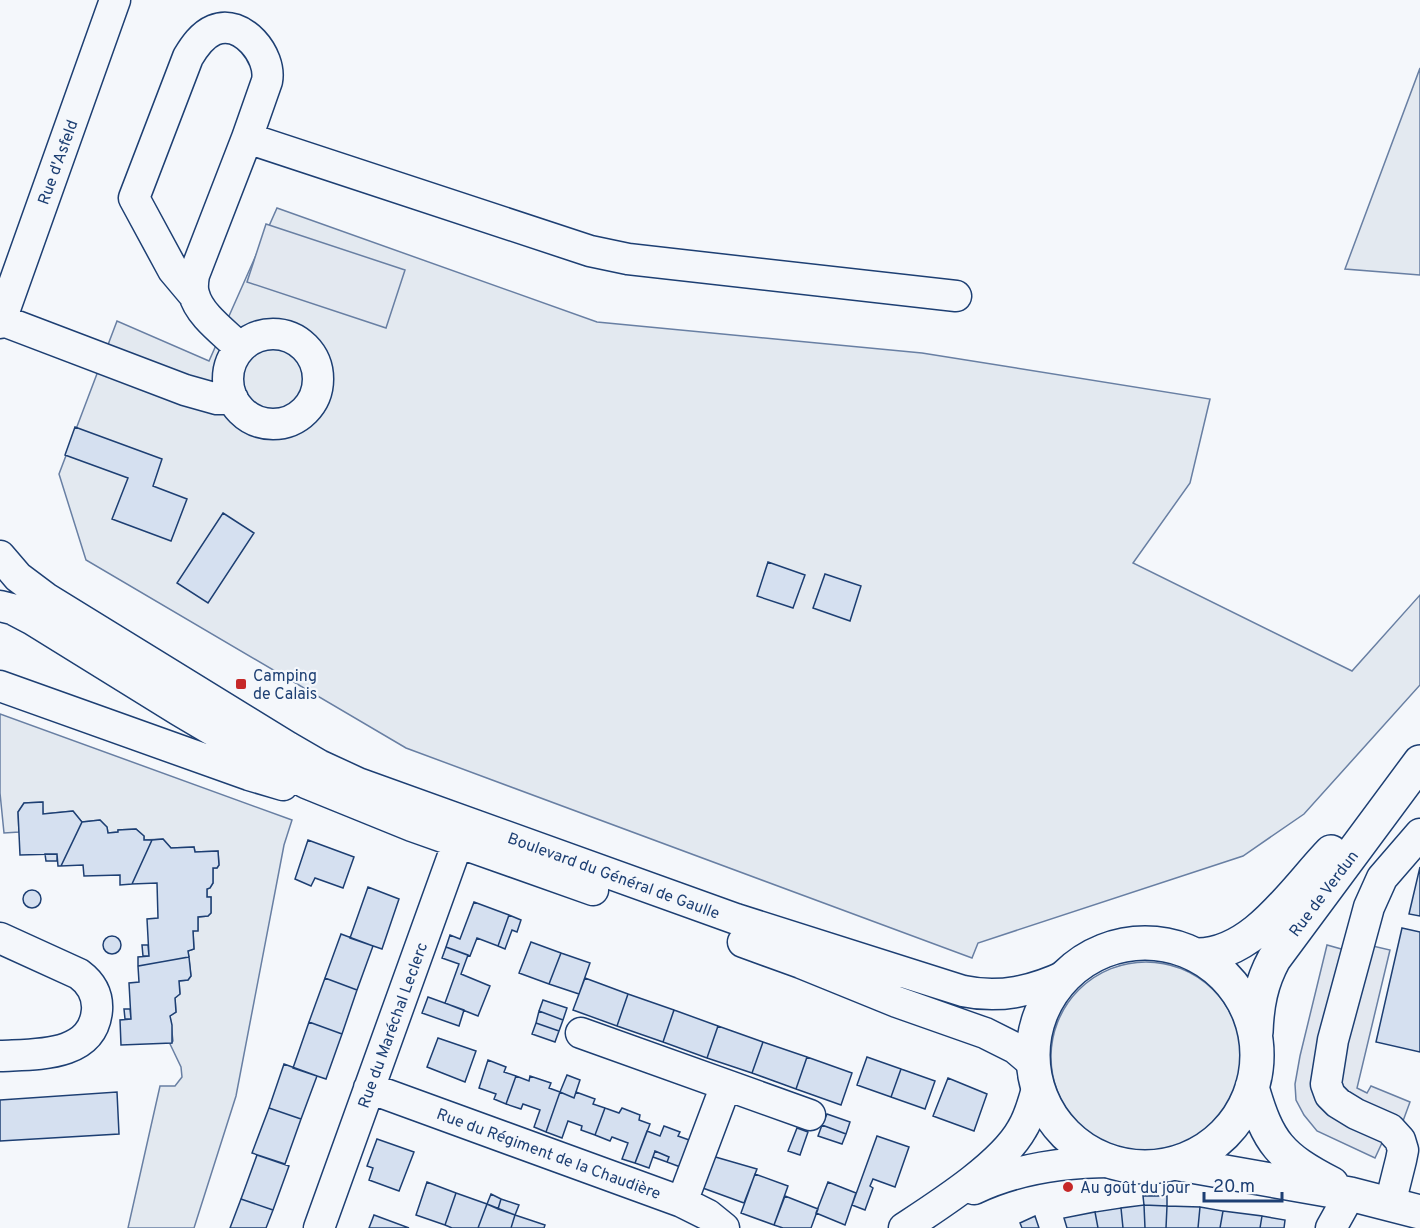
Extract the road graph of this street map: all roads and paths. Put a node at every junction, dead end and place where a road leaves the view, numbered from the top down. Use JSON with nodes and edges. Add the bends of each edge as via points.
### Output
{"nodes":[{"id":1,"x":114,"y":0,"type":"edge"},
{"id":2,"x":247,"y":138,"type":"junction"},
{"id":3,"x":194,"y":295,"type":"junction"},
{"id":4,"x":956,"y":296,"type":"dead end"},
{"id":5,"x":1,"y":322,"type":"edge"},
{"id":6,"x":240,"y":348,"type":"junction"},
{"id":7,"x":233,"y":399,"type":"junction"},
{"id":8,"x":0,"y":556,"type":"edge"},
{"id":9,"x":0,"y":606,"type":"edge"},
{"id":10,"x":183,"y":681,"type":"junction"},
{"id":11,"x":0,"y":686,"type":"edge"},
{"id":12,"x":180,"y":711,"type":"junction"},
{"id":13,"x":145,"y":738,"type":"junction"},
{"id":14,"x":1420,"y":761,"type":"edge"},
{"id":15,"x":335,"y":795,"type":"junction"},
{"id":16,"x":461,"y":832,"type":"junction"},
{"id":17,"x":1420,"y":834,"type":"edge"},
{"id":18,"x":0,"y":938,"type":"edge"},
{"id":19,"x":1195,"y":955,"type":"junction"},
{"id":20,"x":1067,"y":975,"type":"junction"},
{"id":21,"x":581,"y":1033,"type":"dead end"},
{"id":22,"x":1256,"y":1037,"type":"junction"},
{"id":23,"x":0,"y":1056,"type":"edge"},
{"id":24,"x":1036,"y":1075,"type":"junction"},
{"id":25,"x":726,"y":1085,"type":"junction"},
{"id":26,"x":1252,"y":1087,"type":"junction"},
{"id":27,"x":369,"y":1088,"type":"junction"},
{"id":28,"x":810,"y":1115,"type":"dead end"},
{"id":29,"x":1112,"y":1162,"type":"junction"},
{"id":30,"x":1174,"y":1163,"type":"junction"},
{"id":31,"x":1350,"y":1194,"type":"junction"},
{"id":32,"x":682,"y":1202,"type":"junction"},
{"id":33,"x":941,"y":1204,"type":"junction"},
{"id":34,"x":1405,"y":1208,"type":"edge"},
{"id":35,"x":319,"y":1228,"type":"edge"},
{"id":36,"x":724,"y":1228,"type":"edge"},
{"id":37,"x":904,"y":1228,"type":"edge"},
{"id":38,"x":1331,"y":1228,"type":"edge"}],
"edges":[{"from":1,"to":5,"type":"street","name":"Rue d'Asfeld"},
{"from":2,"to":3,"type":"street","via":[[194,275]]},
{"from":2,"to":3,"type":"street","via":[[267,81],[267,63],[257,46],[241,33],[223,27],[215,29],[200,40],[188,57],[134,198],[173,270]]},
{"from":2,"to":4,"type":"street","via":[[590,251],[628,259]]},
{"from":3,"to":6,"type":"street"},
{"from":5,"to":7,"type":"street","via":[[184,390]]},
{"from":6,"to":7,"type":"street","via":[[228,372]]},
{"from":6,"to":7,"type":"street","via":[[263,335],[290,338],[310,355],[317,381],[308,406],[298,416],[279,423],[252,418]]},
{"from":8,"to":10,"type":"street","name":"Boulevard du Général de Gaulle","via":[[27,585]]},
{"from":9,"to":12,"type":"street","name":"Boulevard du Général de Gaulle","via":[[27,617]]},
{"from":10,"to":12,"type":"street","via":[[186,695]]},
{"from":10,"to":16,"type":"street","name":"Boulevard du Général de Gaulle","via":[[329,769]]},
{"from":11,"to":13,"type":"street","name":"Boulevard du Général de Gaulle"},
{"from":12,"to":13,"type":"street","via":[[164,732]]},
{"from":12,"to":15,"type":"street","name":"Boulevard du Général de Gaulle","via":[[288,774]]},
{"from":13,"to":15,"type":"street","name":"Boulevard du Général de Gaulle","via":[[249,775]]},
{"from":14,"to":19,"type":"main road","name":"Rue de Verdun","via":[[1261,927],[1235,946]]},
{"from":14,"to":22,"type":"main road","name":"Rue de Verdun","via":[[1274,959],[1260,995]]},
{"from":15,"to":16,"type":"street","name":"Boulevard du Général de Gaulle"},
{"from":16,"to":20,"type":"street","name":"Boulevard du Général de Gaulle","via":[[963,991],[1017,993]]},
{"from":16,"to":24,"type":"street","name":"Boulevard du Général de Gaulle","via":[[985,1033],[1015,1048]]},
{"from":16,"to":27,"type":"street","name":"Rue du Maréchal Leclerc"},
{"from":17,"to":34,"type":"street","via":[[1382,878],[1369,907],[1326,1084],[1338,1103],[1396,1133],[1402,1150]]},
{"from":18,"to":23,"type":"street","via":[[79,974],[88,981],[97,1001],[94,1024],[71,1047]]},
{"from":19,"to":20,"type":"main road","via":[[1165,945],[1133,944],[1093,956]]},
{"from":19,"to":22,"type":"main road","via":[[1213,966],[1235,989]]},
{"from":20,"to":24,"type":"main road","via":[[1041,1016],[1034,1044]]},
{"from":21,"to":25,"type":"street"},
{"from":22,"to":26,"type":"main road"},
{"from":24,"to":29,"type":"main road","via":[[1051,1116],[1065,1133]]},
{"from":24,"to":33,"type":"street","via":[[1026,1120],[1014,1141],[992,1164]]},
{"from":25,"to":28,"type":"street"},
{"from":25,"to":32,"type":"street"},
{"from":26,"to":30,"type":"main road","via":[[1239,1115],[1220,1138],[1203,1151]]},
{"from":26,"to":31,"type":"main road","via":[[1264,1126],[1285,1154]]},
{"from":27,"to":32,"type":"street","name":"Rue du Régiment de la Chaudière"},
{"from":27,"to":35,"type":"street","name":"Rue du Maréchal Leclerc"},
{"from":29,"to":30,"type":"main road","via":[[1143,1167]]},
{"from":29,"to":33,"type":"street","via":[[1052,1165],[1013,1173]]},
{"from":30,"to":31,"type":"main road"},
{"from":31,"to":34,"type":"main road"},
{"from":31,"to":38,"type":"street"},
{"from":32,"to":36,"type":"street","name":"Rue du Régiment de la Chaudière"},
{"from":33,"to":37,"type":"street"}]}
